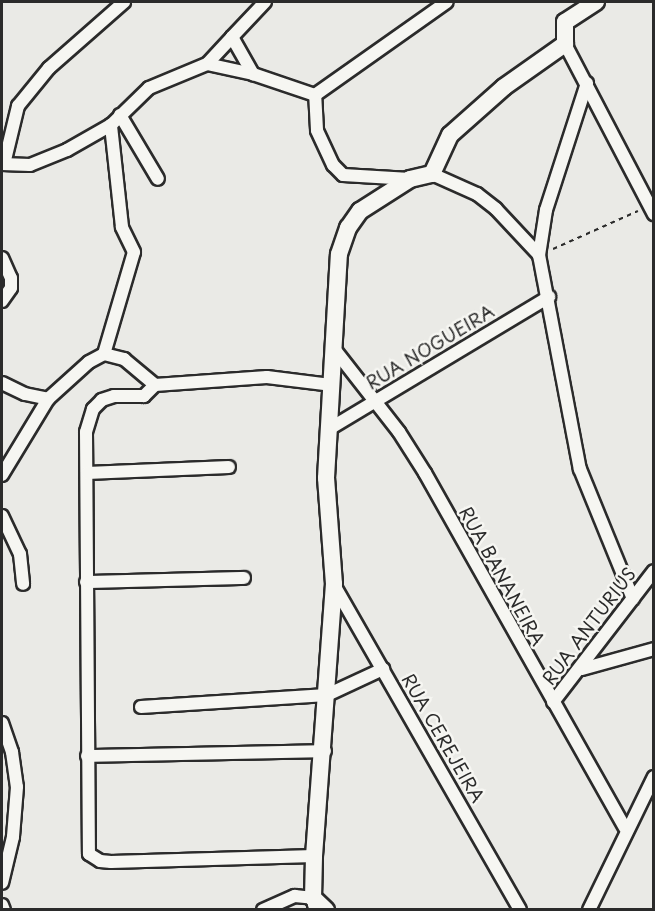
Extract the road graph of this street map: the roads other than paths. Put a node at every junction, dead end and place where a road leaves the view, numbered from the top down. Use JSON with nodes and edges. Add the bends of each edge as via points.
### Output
{"nodes":[{"id":1,"x":124,"y":2,"type":"edge"},
{"id":2,"x":265,"y":2,"type":"edge"},
{"id":3,"x":447,"y":2,"type":"edge"},
{"id":4,"x":596,"y":2,"type":"edge"},
{"id":5,"x":232,"y":37,"type":"junction"},
{"id":6,"x":565,"y":44,"type":"junction"},
{"id":7,"x":207,"y":64,"type":"junction"},
{"id":8,"x":253,"y":74,"type":"junction"},
{"id":9,"x":587,"y":83,"type":"junction"},
{"id":10,"x":315,"y":95,"type":"junction"},
{"id":11,"x":115,"y":120,"type":"junction"},
{"id":12,"x":3,"y":164,"type":"edge"},
{"id":13,"x":432,"y":174,"type":"junction"},
{"id":14,"x":158,"y":179,"type":"dead end"},
{"id":15,"x":410,"y":179,"type":"junction"},
{"id":16,"x":651,"y":210,"type":"edge"},
{"id":17,"x":539,"y":255,"type":"junction"},
{"id":18,"x":2,"y":258,"type":"edge"},
{"id":19,"x":549,"y":297,"type":"junction"},
{"id":20,"x":2,"y":301,"type":"edge"},
{"id":21,"x":335,"y":350,"type":"junction"},
{"id":22,"x":104,"y":354,"type":"junction"},
{"id":23,"x":2,"y":382,"type":"edge"},
{"id":24,"x":331,"y":385,"type":"junction"},
{"id":25,"x":155,"y":386,"type":"junction"},
{"id":26,"x":48,"y":399,"type":"junction"},
{"id":27,"x":376,"y":400,"type":"junction"},
{"id":28,"x":329,"y":429,"type":"junction"},
{"id":29,"x":229,"y":467,"type":"dead end"},
{"id":30,"x":87,"y":473,"type":"junction"},
{"id":31,"x":2,"y":475,"type":"edge"},
{"id":32,"x":2,"y":516,"type":"edge"},
{"id":33,"x":654,"y":571,"type":"edge"},
{"id":34,"x":244,"y":578,"type":"dead end"},
{"id":35,"x":86,"y":582,"type":"junction"},
{"id":36,"x":22,"y":584,"type":"dead end"},
{"id":37,"x":334,"y":584,"type":"junction"},
{"id":38,"x":633,"y":599,"type":"junction"},
{"id":39,"x":654,"y":649,"type":"edge"},
{"id":40,"x":383,"y":669,"type":"junction"},
{"id":41,"x":582,"y":669,"type":"junction"},
{"id":42,"x":327,"y":695,"type":"junction"},
{"id":43,"x":553,"y":702,"type":"junction"},
{"id":44,"x":141,"y":707,"type":"dead end"},
{"id":45,"x":2,"y":723,"type":"edge"},
{"id":46,"x":325,"y":751,"type":"junction"},
{"id":47,"x":87,"y":756,"type":"junction"},
{"id":48,"x":654,"y":777,"type":"edge"},
{"id":49,"x":625,"y":828,"type":"junction"},
{"id":50,"x":314,"y":856,"type":"junction"},
{"id":51,"x":2,"y":883,"type":"edge"},
{"id":52,"x":2,"y":905,"type":"edge"},
{"id":53,"x":318,"y":906,"type":"edge"},
{"id":54,"x":4,"y":909,"type":"edge"},
{"id":55,"x":263,"y":909,"type":"edge"},
{"id":56,"x":520,"y":909,"type":"edge"},
{"id":57,"x":589,"y":909,"type":"edge"}],
"edges":[{"from":1,"to":12,"type":"street","via":[[49,68],[18,106]]},
{"from":2,"to":5,"type":"street"},
{"from":3,"to":10,"type":"street"},
{"from":4,"to":6,"type":"street","via":[[565,22]]},
{"from":5,"to":7,"type":"street"},
{"from":5,"to":8,"type":"street"},
{"from":6,"to":9,"type":"street"},
{"from":6,"to":13,"type":"street","via":[[462,122],[440,150]]},
{"from":7,"to":8,"type":"street"},
{"from":7,"to":11,"type":"street","via":[[148,88]]},
{"from":8,"to":10,"type":"street"},
{"from":9,"to":16,"type":"street"},
{"from":9,"to":17,"type":"street","via":[[546,210]]},
{"from":10,"to":15,"type":"street","via":[[317,130],[333,165],[344,175]]},
{"from":11,"to":12,"type":"street","via":[[45,161]]},
{"from":11,"to":14,"type":"street"},
{"from":11,"to":22,"type":"street","via":[[122,227],[134,252]]},
{"from":13,"to":15,"type":"street"},
{"from":13,"to":17,"type":"street","via":[[477,194]]},
{"from":15,"to":21,"type":"street","via":[[369,204],[348,228],[339,254]]},
{"from":17,"to":19,"type":"street"},
{"from":18,"to":20,"type":"street","via":[[12,279]]},
{"from":19,"to":27,"type":"street","name":"RUA NOGUEIRA"},
{"from":19,"to":38,"type":"street","via":[[580,469]]},
{"from":21,"to":24,"type":"street"},
{"from":21,"to":27,"type":"street","name":"RUA BANANEIRA"},
{"from":22,"to":25,"type":"street","via":[[124,359]]},
{"from":22,"to":26,"type":"street","via":[[89,362]]},
{"from":23,"to":26,"type":"street","via":[[25,394]]},
{"from":24,"to":25,"type":"street","via":[[267,377]]},
{"from":24,"to":28,"type":"street"},
{"from":25,"to":30,"type":"street","via":[[144,396],[114,396],[93,409],[86,432]]},
{"from":26,"to":31,"type":"street"},
{"from":27,"to":28,"type":"street","name":"RUA NOGUEIRA"},
{"from":27,"to":43,"type":"street","name":"RUA BANANEIRA","via":[[425,474]]},
{"from":28,"to":37,"type":"street","via":[[326,488]]},
{"from":29,"to":30,"type":"street"},
{"from":30,"to":35,"type":"street"},
{"from":32,"to":36,"type":"street","via":[[20,554]]},
{"from":33,"to":38,"type":"street","name":"RUA ANTURIUS"},
{"from":34,"to":35,"type":"street"},
{"from":35,"to":47,"type":"street"},
{"from":37,"to":40,"type":"street","name":"RUA CEREJEIRA"},
{"from":37,"to":42,"type":"street"},
{"from":38,"to":41,"type":"street","name":"RUA ANTURIUS"},
{"from":39,"to":41,"type":"street"},
{"from":40,"to":42,"type":"street"},
{"from":40,"to":56,"type":"street","name":"RUA CEREJEIRA"},
{"from":41,"to":43,"type":"street","name":"RUA ANTURIUS"},
{"from":42,"to":44,"type":"street"},
{"from":42,"to":46,"type":"street"},
{"from":43,"to":49,"type":"street","name":"RUA BANANEIRA"},
{"from":45,"to":51,"type":"street","via":[[12,752],[17,787]]},
{"from":46,"to":47,"type":"street"},
{"from":46,"to":50,"type":"street"},
{"from":47,"to":50,"type":"street","via":[[89,854],[100,861]]},
{"from":48,"to":49,"type":"street"},
{"from":49,"to":57,"type":"street"},
{"from":50,"to":53,"type":"street"},
{"from":52,"to":54,"type":"street"},
{"from":53,"to":55,"type":"street","via":[[295,896]]}]}
